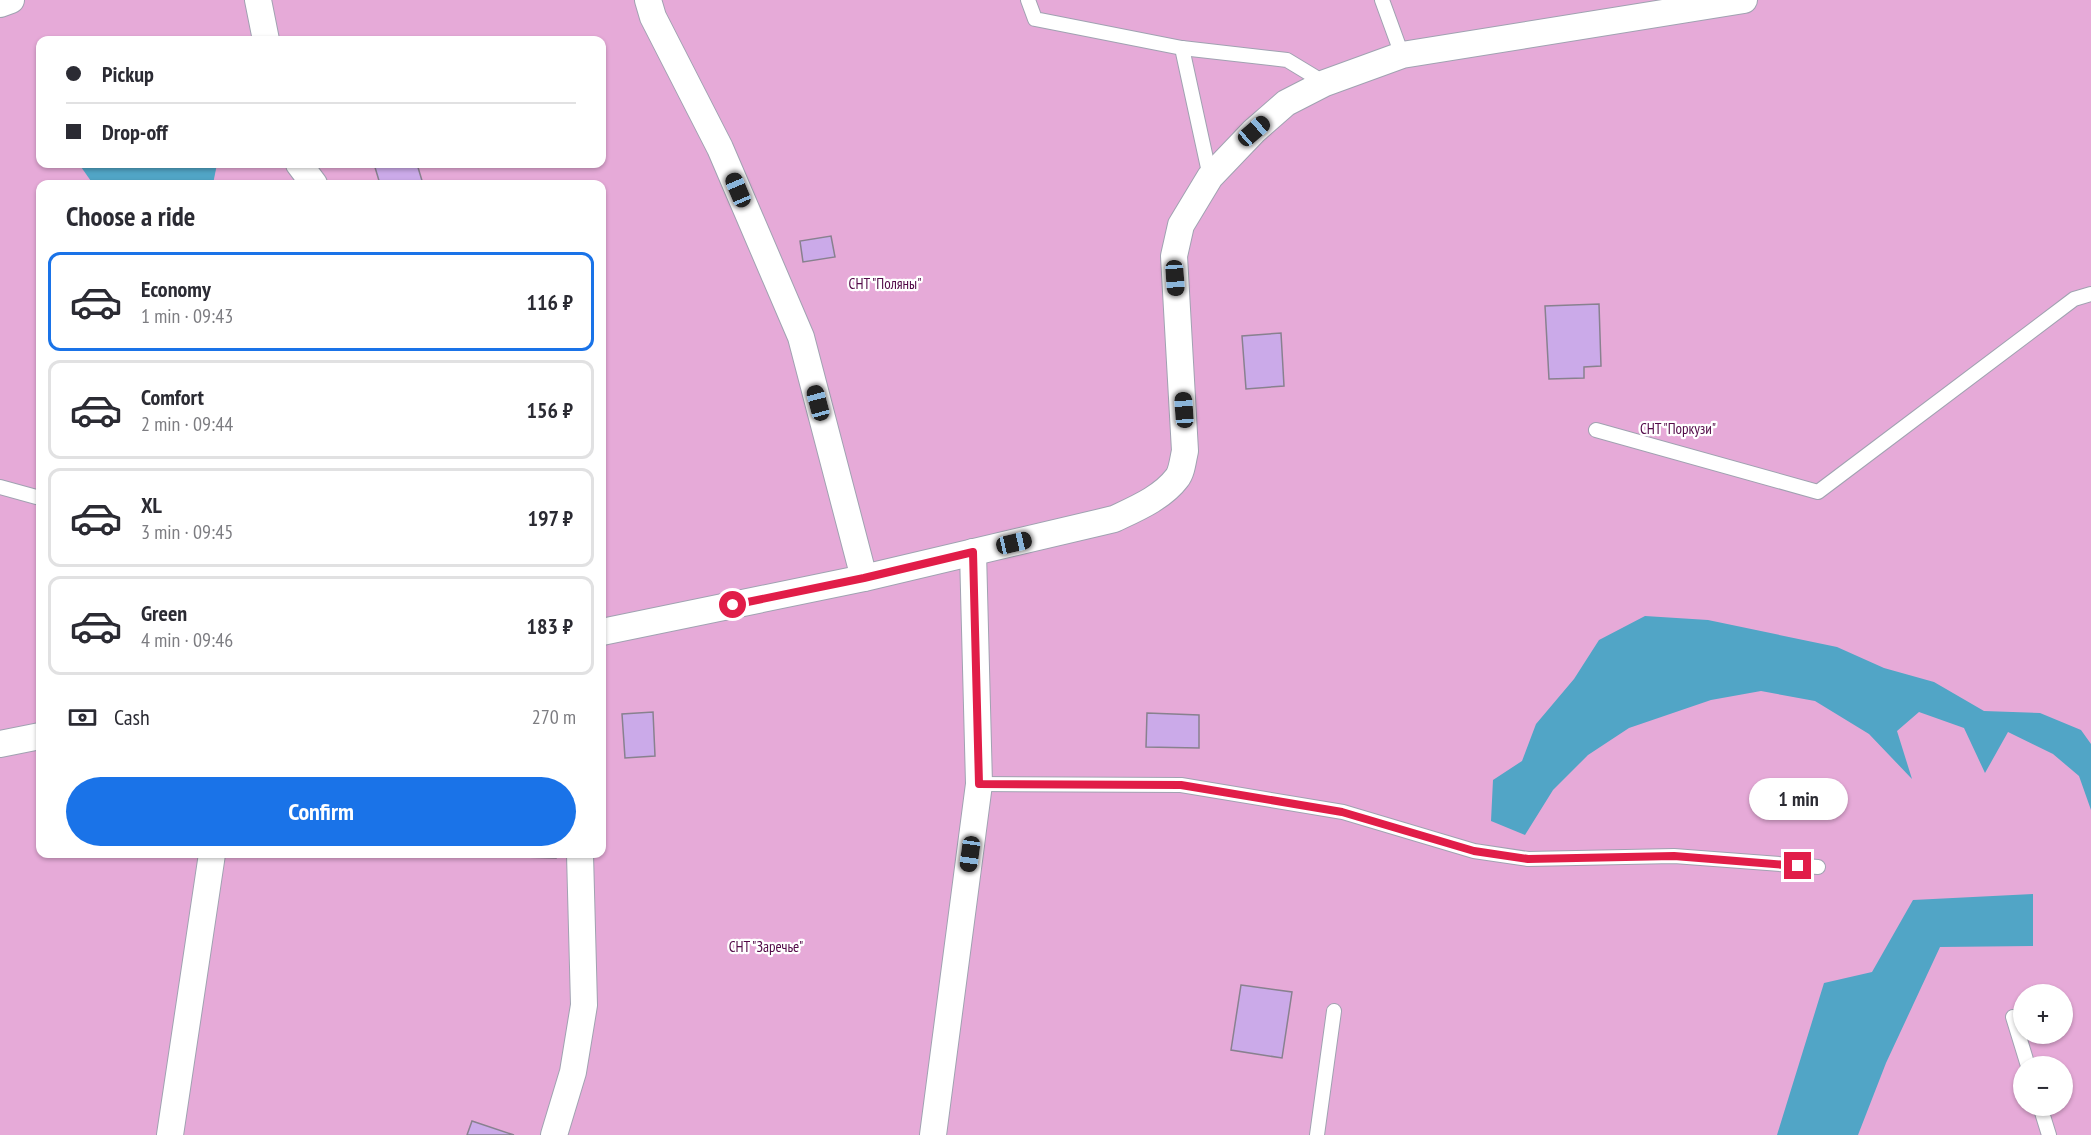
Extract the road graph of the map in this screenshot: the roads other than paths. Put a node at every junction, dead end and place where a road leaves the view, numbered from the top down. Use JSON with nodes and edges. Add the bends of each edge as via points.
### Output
{"nodes":[{"id":1,"x":11,"y":0,"type":"edge"},
{"id":2,"x":258,"y":0,"type":"edge"},
{"id":3,"x":648,"y":0,"type":"edge"},
{"id":4,"x":1028,"y":0,"type":"edge"},
{"id":5,"x":1382,"y":0,"type":"edge"},
{"id":6,"x":1744,"y":0,"type":"edge"},
{"id":7,"x":0,"y":4,"type":"edge"},
{"id":8,"x":265,"y":36,"type":"edge"},
{"id":9,"x":1182,"y":48,"type":"junction"},
{"id":10,"x":1402,"y":55,"type":"junction"},
{"id":11,"x":1325,"y":83,"type":"junction"},
{"id":12,"x":1210,"y":177,"type":"junction"},
{"id":13,"x":2091,"y":294,"type":"edge"},
{"id":14,"x":1596,"y":430,"type":"dead end"},
{"id":15,"x":0,"y":487,"type":"edge"},
{"id":16,"x":36,"y":497,"type":"edge"},
{"id":17,"x":973,"y":552,"type":"junction"},
{"id":18,"x":864,"y":578,"type":"junction"},
{"id":19,"x":606,"y":631,"type":"edge"},
{"id":20,"x":36,"y":737,"type":"edge"},
{"id":21,"x":0,"y":744,"type":"edge"},
{"id":22,"x":979,"y":784,"type":"junction"},
{"id":23,"x":211,"y":858,"type":"edge"},
{"id":24,"x":580,"y":858,"type":"edge"},
{"id":25,"x":1818,"y":867,"type":"dead end"},
{"id":26,"x":1334,"y":1011,"type":"dead end"},
{"id":27,"x":2043,"y":1116,"type":"edge"},
{"id":28,"x":170,"y":1135,"type":"edge"},
{"id":29,"x":554,"y":1135,"type":"edge"},
{"id":30,"x":933,"y":1135,"type":"edge"},
{"id":31,"x":1317,"y":1135,"type":"edge"},
{"id":32,"x":2049,"y":1135,"type":"edge"}],
"edges":[{"from":1,"to":7,"type":"street"},
{"from":2,"to":8,"type":"street"},
{"from":3,"to":18,"type":"street","via":[[720,147],[801,337]]},
{"from":4,"to":9,"type":"lane","via":[[1035,19]]},
{"from":5,"to":10,"type":"lane"},
{"from":6,"to":10,"type":"street"},
{"from":9,"to":11,"type":"lane","via":[[1287,60]]},
{"from":9,"to":12,"type":"lane"},
{"from":10,"to":11,"type":"street"},
{"from":11,"to":12,"type":"street","via":[[1286,103]]},
{"from":12,"to":17,"type":"street","via":[[1180,225],[1174,256],[1185,432],[1179,477],[1160,494],[1114,519]]},
{"from":13,"to":14,"type":"lane","via":[[2074,300],[1818,492]]},
{"from":15,"to":16,"type":"lane"},
{"from":17,"to":18,"type":"street"},
{"from":17,"to":22,"type":"street"},
{"from":18,"to":19,"type":"street"},
{"from":20,"to":21,"type":"street"},
{"from":22,"to":25,"type":"lane","via":[[1181,785],[1342,812],[1474,851],[1528,859],[1674,856]]},
{"from":22,"to":30,"type":"street"},
{"from":23,"to":28,"type":"street"},
{"from":24,"to":29,"type":"street","via":[[584,1005],[573,1072]]},
{"from":26,"to":31,"type":"lane"},
{"from":27,"to":32,"type":"lane"}]}
